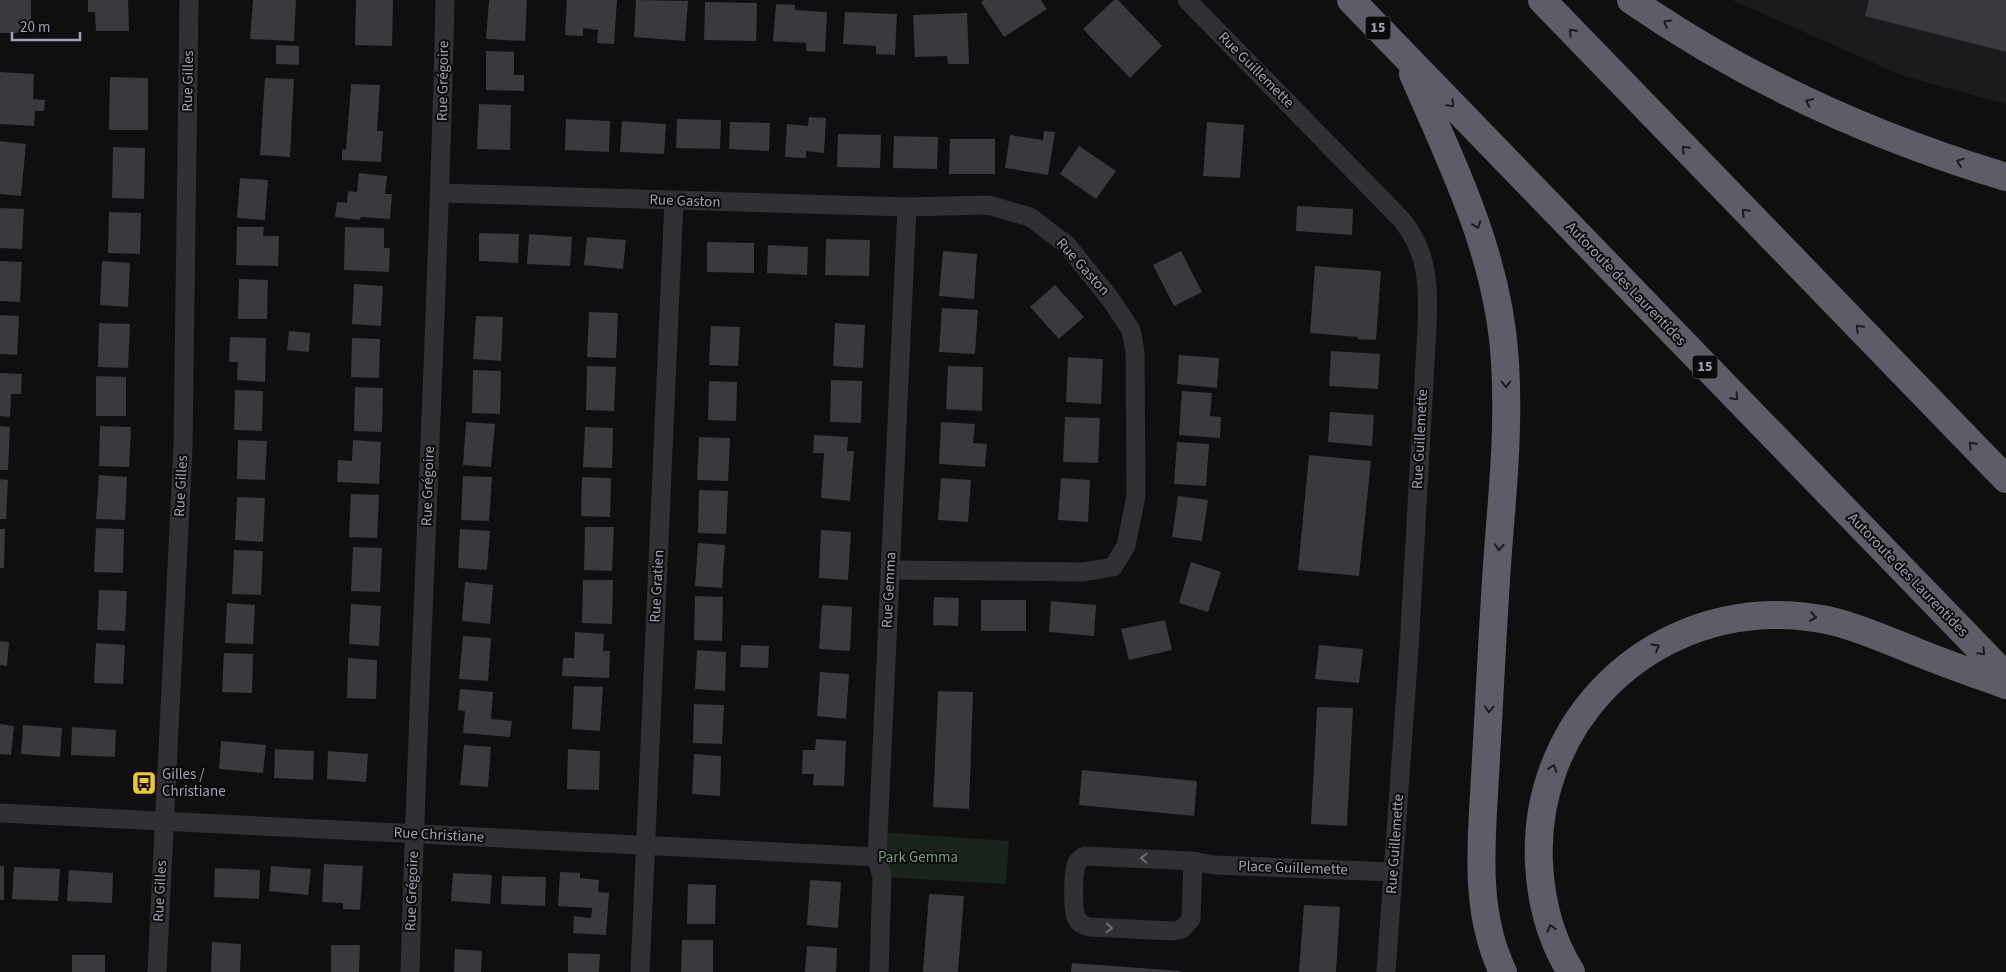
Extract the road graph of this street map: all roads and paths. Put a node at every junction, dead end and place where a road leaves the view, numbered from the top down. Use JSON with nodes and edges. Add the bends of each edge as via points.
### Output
{"nodes":[{"id":1,"x":190,"y":0,"type":"edge"},
{"id":2,"x":445,"y":0,"type":"edge"},
{"id":3,"x":1187,"y":0,"type":"edge"},
{"id":4,"x":1350,"y":0,"type":"edge"},
{"id":5,"x":1542,"y":0,"type":"edge"},
{"id":6,"x":1631,"y":0,"type":"edge"},
{"id":7,"x":1405,"y":56,"type":"junction"},
{"id":8,"x":2006,"y":177,"type":"edge"},
{"id":9,"x":441,"y":194,"type":"junction"},
{"id":10,"x":674,"y":200,"type":"junction"},
{"id":11,"x":907,"y":207,"type":"junction"},
{"id":12,"x":2006,"y":480,"type":"edge"},
{"id":13,"x":890,"y":570,"type":"junction"},
{"id":14,"x":2006,"y":676,"type":"edge"},
{"id":15,"x":2006,"y":685,"type":"edge"},
{"id":16,"x":0,"y":813,"type":"edge"},
{"id":17,"x":163,"y":821,"type":"junction"},
{"id":18,"x":414,"y":833,"type":"junction"},
{"id":19,"x":646,"y":845,"type":"junction"},
{"id":20,"x":877,"y":857,"type":"junction"},
{"id":21,"x":1193,"y":861,"type":"junction"},
{"id":22,"x":1393,"y":872,"type":"junction"},
{"id":23,"x":156,"y":972,"type":"edge"},
{"id":24,"x":410,"y":972,"type":"edge"},
{"id":25,"x":640,"y":972,"type":"edge"},
{"id":26,"x":879,"y":972,"type":"edge"},
{"id":27,"x":1386,"y":972,"type":"edge"},
{"id":28,"x":1503,"y":972,"type":"edge"},
{"id":29,"x":1571,"y":972,"type":"edge"}],
"edges":[{"from":1,"to":17,"type":"street","name":"Rue Gilles","via":[[183,446]]},
{"from":2,"to":9,"type":"street","name":"Rue Grégoire"},
{"from":3,"to":22,"type":"street","name":"Rue Guillemette","via":[[1397,214],[1418,245],[1425,266],[1427,327]]},
{"from":4,"to":7,"type":"highway","name":"Autoroute des Laurentides","number":"15"},
{"from":12,"to":5,"type":"highway","one_way":true},
{"from":8,"to":6,"type":"highway","one_way":true,"via":[[1905,143],[1805,100],[1733,64]]},
{"from":7,"to":14,"type":"highway","name":"Autoroute des Laurentides","number":"15","one_way":true},
{"from":7,"to":28,"type":"highway","one_way":true,"via":[[1478,230],[1495,284],[1504,336],[1504,467],[1482,866],[1486,923]]},
{"from":9,"to":10,"type":"street","name":"Rue Gaston"},
{"from":9,"to":18,"type":"street","name":"Rue Grégoire"},
{"from":10,"to":11,"type":"street","name":"Rue Gaston"},
{"from":10,"to":19,"type":"street","name":"Rue Gratien"},
{"from":11,"to":13,"type":"street","name":"Rue Gemma"},
{"from":11,"to":13,"type":"street","name":"Rue Gaston","via":[[988,205],[1030,217],[1067,245],[1111,300],[1131,330],[1135,352],[1136,496],[1126,546],[1113,567],[1083,572]]},
{"from":13,"to":20,"type":"street","name":"Rue Gemma"},
{"from":29,"to":15,"type":"highway","one_way":true,"via":[[1554,937],[1541,887],[1539,833],[1545,795],[1555,761],[1571,729],[1609,683],[1647,653],[1706,624],[1770,615],[1812,616],[1872,632]]},
{"from":16,"to":17,"type":"street","name":"Rue Christiane"},
{"from":17,"to":18,"type":"street","name":"Rue Christiane"},
{"from":17,"to":23,"type":"street","name":"Rue Gilles"},
{"from":18,"to":19,"type":"street","name":"Rue Christiane"},
{"from":18,"to":24,"type":"street","name":"Rue Grégoire"},
{"from":19,"to":20,"type":"street","name":"Rue Christiane"},
{"from":19,"to":25,"type":"street","name":"Rue Gratien"},
{"from":20,"to":26,"type":"street","name":"Rue Gemma","via":[[882,877]]},
{"from":21,"to":21,"type":"street","name":"Place Guillemette","one_way":true,"via":[[1082,857],[1075,869],[1076,918],[1090,927],[1182,929],[1191,919]]},
{"from":21,"to":22,"type":"street","name":"Place Guillemette","via":[[1214,865]]},
{"from":22,"to":27,"type":"street","name":"Rue Guillemette"}]}
